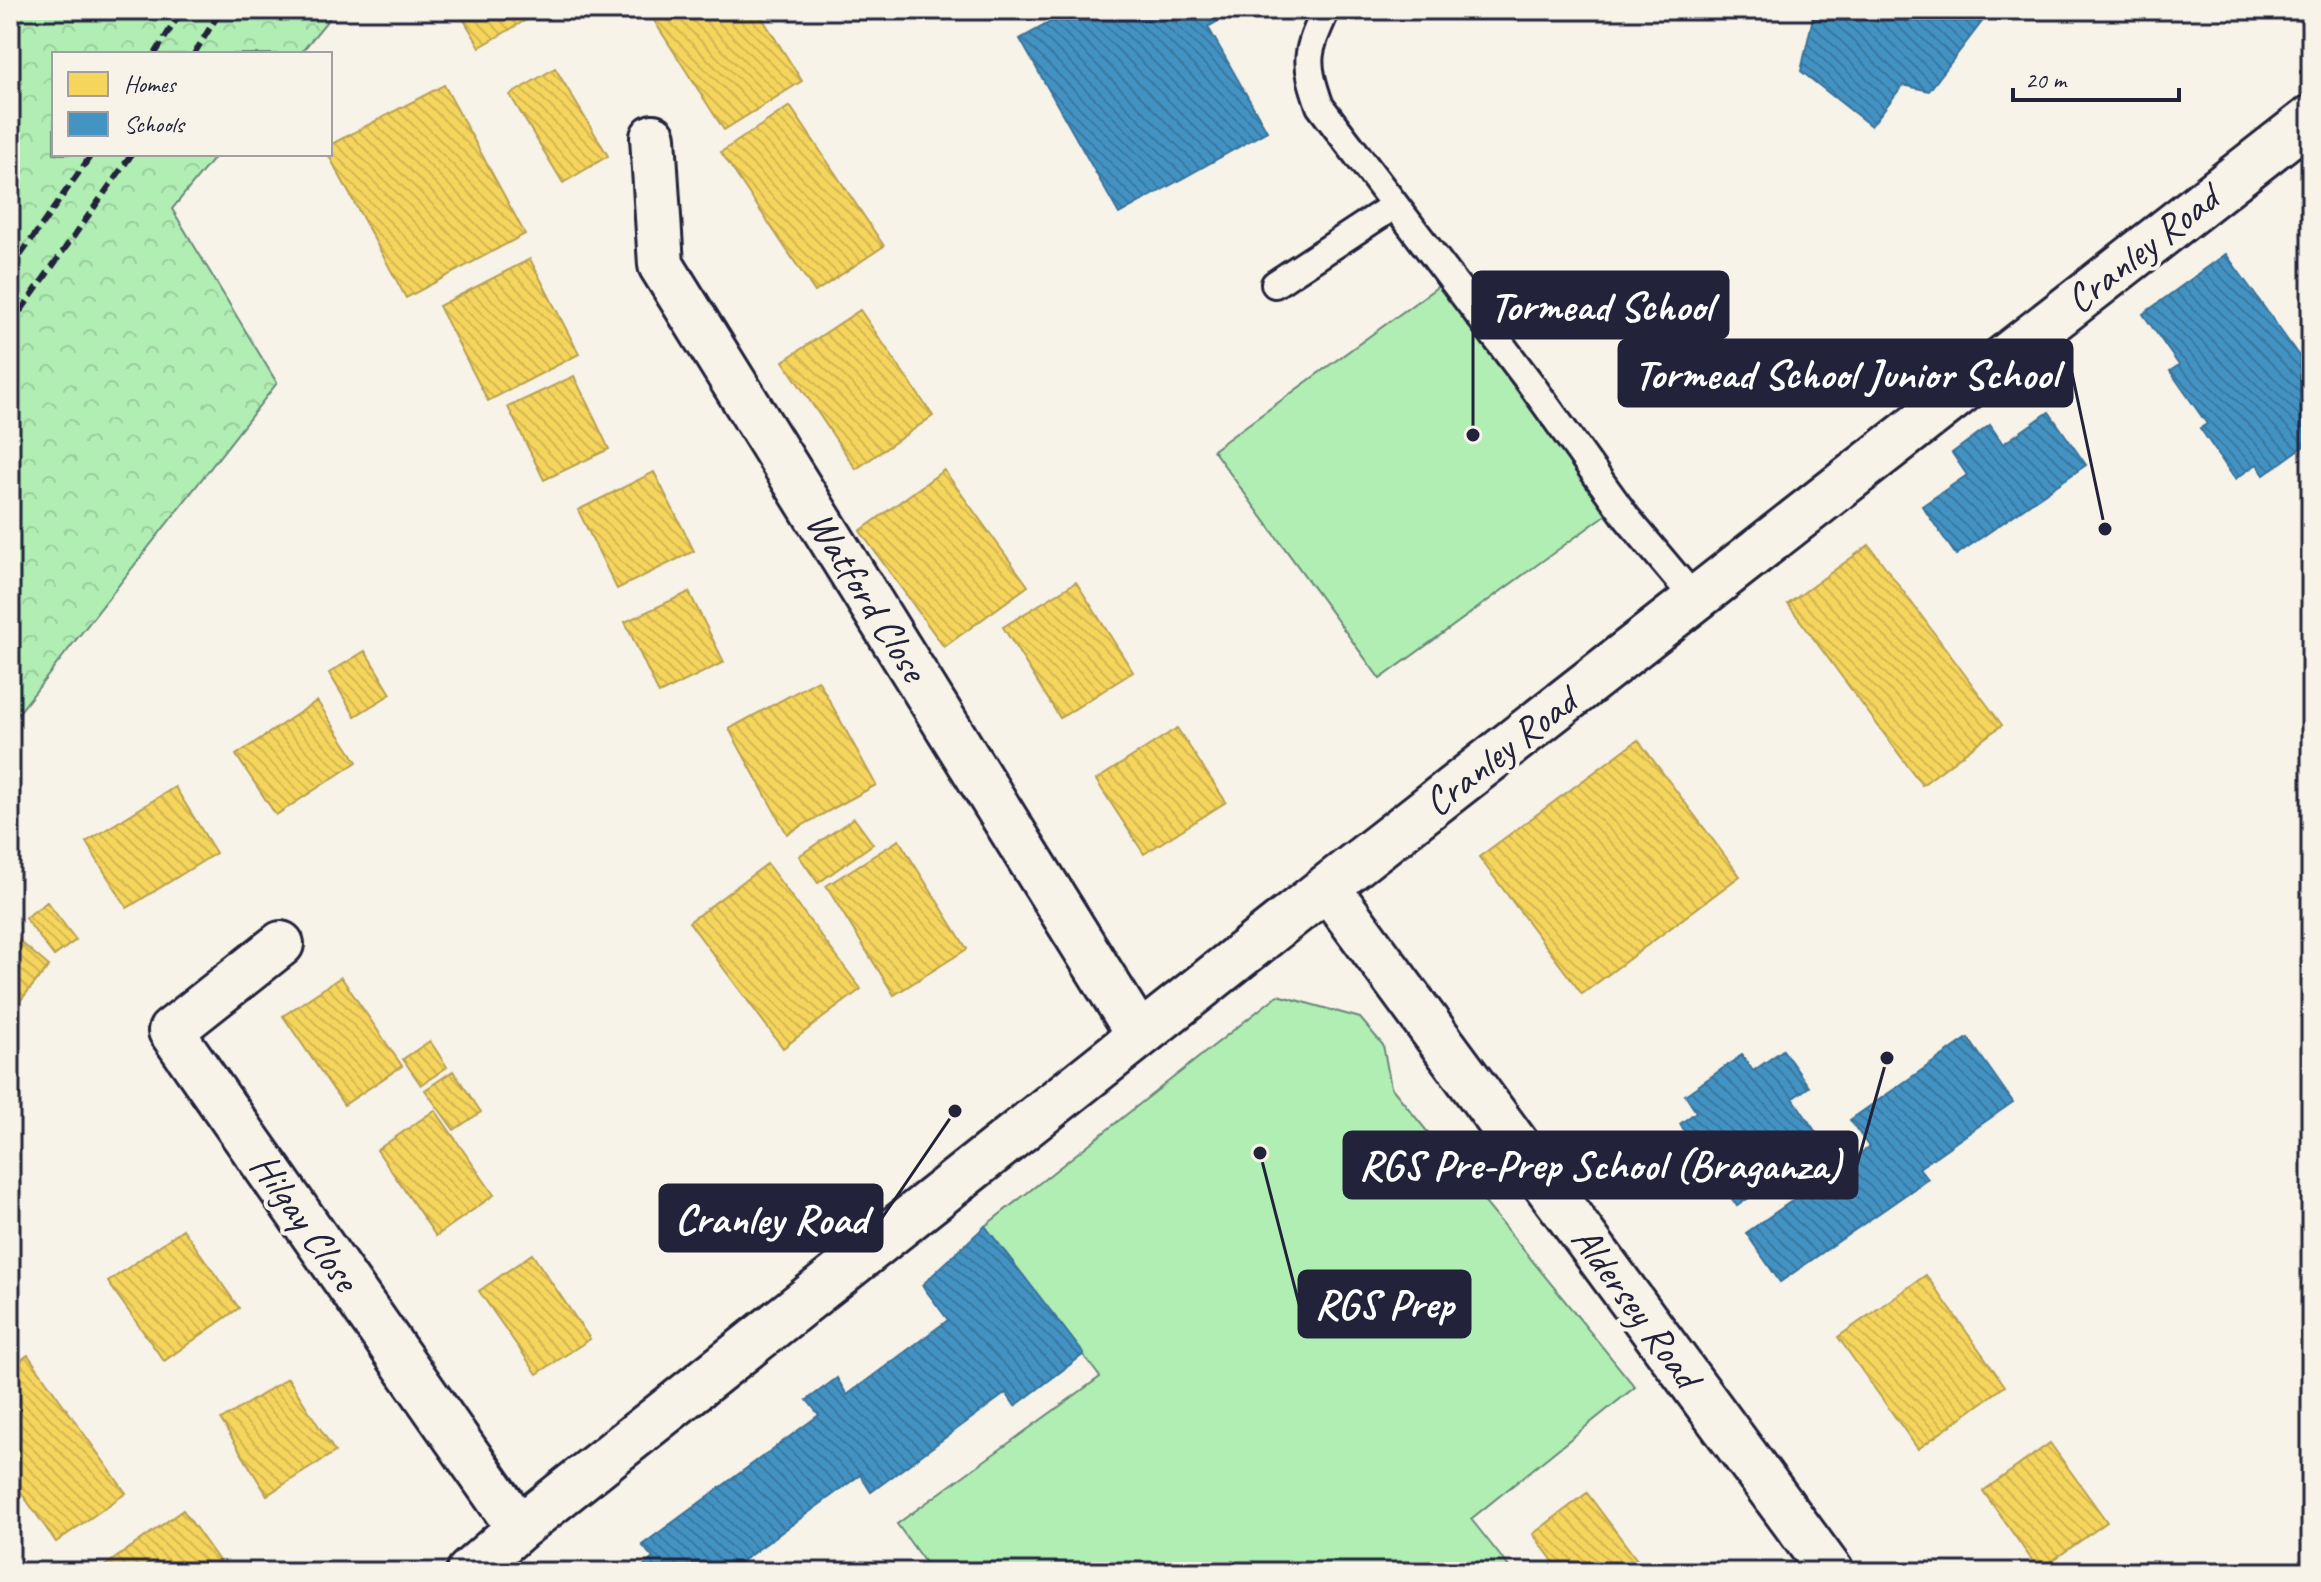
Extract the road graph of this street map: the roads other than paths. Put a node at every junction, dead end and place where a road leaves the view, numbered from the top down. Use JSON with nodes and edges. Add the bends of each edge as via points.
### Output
{"nodes":[{"id":1,"x":1326,"y":10,"type":"edge"},
{"id":2,"x":2308,"y":128,"type":"edge"},
{"id":3,"x":653,"y":137,"type":"dead end"},
{"id":4,"x":1395,"y":205,"type":"junction"},
{"id":5,"x":1275,"y":284,"type":"dead end"},
{"id":6,"x":1695,"y":599,"type":"junction"},
{"id":7,"x":1327,"y":887,"type":"junction"},
{"id":8,"x":281,"y":944,"type":"dead end"},
{"id":9,"x":1139,"y":1035,"type":"junction"},
{"id":10,"x":519,"y":1528,"type":"junction"},
{"id":11,"x":469,"y":1572,"type":"edge"},
{"id":12,"x":1831,"y":1572,"type":"edge"}],
"edges":[{"from":1,"to":4,"type":"lane","via":[[1309,47],[1309,75],[1320,106]]},
{"from":2,"to":6,"type":"street","name":"Cranley Road"},
{"from":3,"to":9,"type":"street","name":"Watford Close","via":[[661,265]]},
{"from":4,"to":5,"type":"lane"},
{"from":4,"to":6,"type":"lane","via":[[1627,518]]},
{"from":6,"to":7,"type":"street","name":"Cranley Road"},
{"from":7,"to":9,"type":"street","name":"Cranley Road"},
{"from":7,"to":12,"type":"street","name":"Aldersey Road"},
{"from":8,"to":10,"type":"street","name":"Hilgay Close","via":[[171,1031]]},
{"from":9,"to":10,"type":"street","name":"Cranley Road"},
{"from":10,"to":11,"type":"street","name":"Cranley Road"}]}
